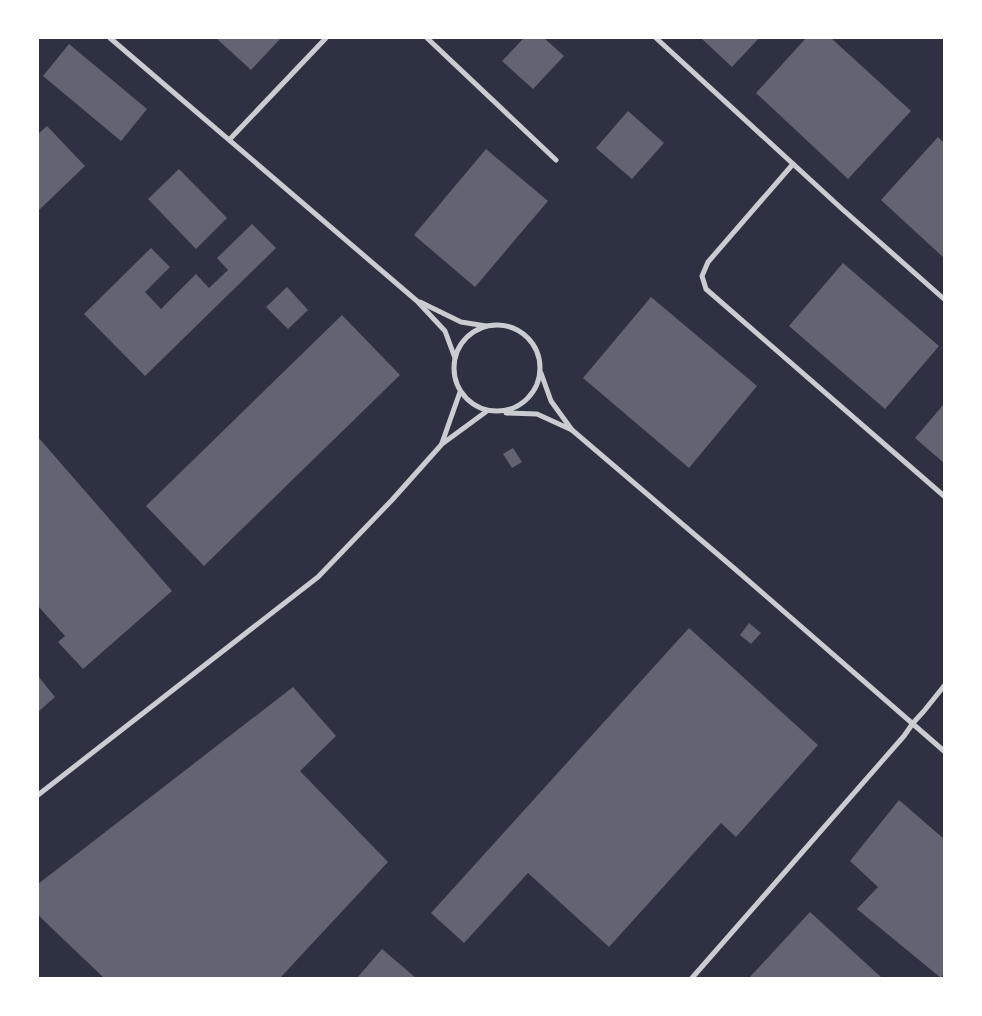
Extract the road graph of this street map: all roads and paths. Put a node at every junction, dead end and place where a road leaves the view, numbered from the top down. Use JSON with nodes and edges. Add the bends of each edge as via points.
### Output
{"nodes":[{"id":1,"x":110,"y":38,"type":"edge"},
{"id":2,"x":326,"y":38,"type":"edge"},
{"id":3,"x":427,"y":38,"type":"edge"},
{"id":4,"x":656,"y":38,"type":"edge"},
{"id":5,"x":230,"y":139,"type":"junction"},
{"id":6,"x":556,"y":160,"type":"dead end"},
{"id":7,"x":793,"y":164,"type":"junction"},
{"id":8,"x":944,"y":299,"type":"edge"},
{"id":9,"x":417,"y":301,"type":"junction"},
{"id":10,"x":486,"y":326,"type":"junction"},
{"id":11,"x":455,"y":358,"type":"junction"},
{"id":12,"x":541,"y":372,"type":"junction"},
{"id":13,"x":460,"y":392,"type":"junction"},
{"id":14,"x":487,"y":410,"type":"junction"},
{"id":15,"x":498,"y":412,"type":"junction"},
{"id":16,"x":572,"y":430,"type":"junction"},
{"id":17,"x":442,"y":444,"type":"junction"},
{"id":18,"x":944,"y":496,"type":"edge"},
{"id":19,"x":944,"y":686,"type":"edge"},
{"id":20,"x":913,"y":723,"type":"junction"},
{"id":21,"x":944,"y":751,"type":"edge"},
{"id":22,"x":38,"y":795,"type":"edge"},
{"id":23,"x":692,"y":978,"type":"edge"}],
"edges":[{"from":1,"to":5,"type":"street"},
{"from":2,"to":5,"type":"street"},
{"from":3,"to":6,"type":"street"},
{"from":4,"to":7,"type":"street"},
{"from":5,"to":9,"type":"street"},
{"from":7,"to":8,"type":"street"},
{"from":7,"to":18,"type":"street","via":[[708,262],[702,276],[706,289]]},
{"from":9,"to":10,"type":"street","via":[[461,322]]},
{"from":9,"to":11,"type":"street","via":[[445,331]]},
{"from":10,"to":11,"type":"street","via":[[467,337]]},
{"from":10,"to":12,"type":"street","via":[[513,327],[532,341],[539,354]]},
{"from":11,"to":13,"type":"street","via":[[454,373]]},
{"from":12,"to":15,"type":"street","via":[[531,396],[513,409]]},
{"from":12,"to":16,"type":"street","via":[[551,401]]},
{"from":13,"to":14,"type":"street","via":[[467,400]]},
{"from":13,"to":17,"type":"street"},
{"from":14,"to":15,"type":"street"},
{"from":14,"to":17,"type":"street"},
{"from":15,"to":16,"type":"street","via":[[537,414]]},
{"from":16,"to":20,"type":"street"},
{"from":17,"to":22,"type":"street","via":[[318,577]]},
{"from":19,"to":20,"type":"street"},
{"from":20,"to":21,"type":"street"},
{"from":20,"to":23,"type":"street"}]}
